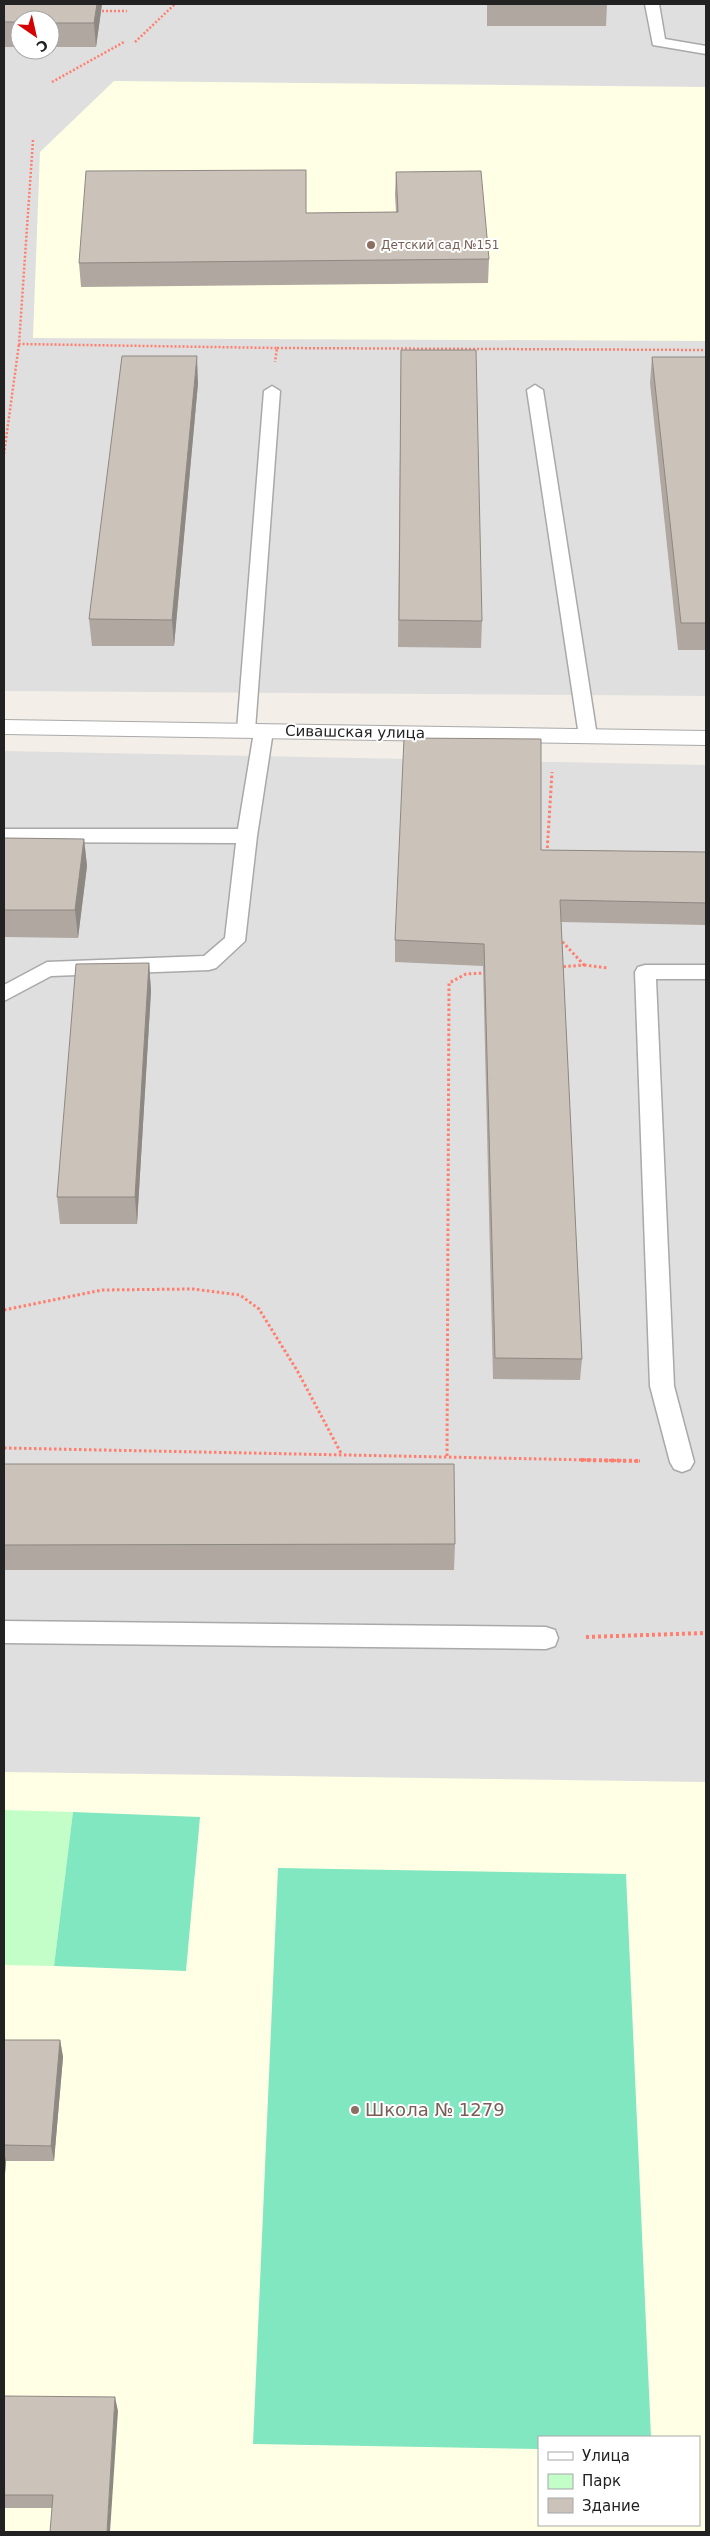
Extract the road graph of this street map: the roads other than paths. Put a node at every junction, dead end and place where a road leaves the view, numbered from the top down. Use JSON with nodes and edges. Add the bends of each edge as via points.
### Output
{"nodes":[{"id":1,"x":652,"y":4,"type":"edge"},
{"id":2,"x":706,"y":50,"type":"edge"},
{"id":3,"x":535,"y":390,"type":"dead end"},
{"id":4,"x":272,"y":391,"type":"road end"},
{"id":5,"x":4,"y":728,"type":"edge"},
{"id":6,"x":255,"y":731,"type":"junction"},
{"id":7,"x":588,"y":736,"type":"junction"},
{"id":8,"x":706,"y":738,"type":"edge"},
{"id":9,"x":4,"y":834,"type":"edge"},
{"id":10,"x":247,"y":836,"type":"junction"},
{"id":11,"x":706,"y":972,"type":"edge"},
{"id":12,"x":4,"y":994,"type":"edge"},
{"id":13,"x":682,"y":1462,"type":"road end"},
{"id":14,"x":4,"y":1632,"type":"edge"},
{"id":15,"x":546,"y":1638,"type":"road end"}],
"edges":[{"from":1,"to":2,"type":"lane","via":[[658,42]]},
{"from":3,"to":7,"type":"lane"},
{"from":4,"to":6,"type":"lane"},
{"from":5,"to":6,"type":"street","name":"Сивашская улица"},
{"from":6,"to":7,"type":"street","name":"Сивашская улица"},
{"from":6,"to":10,"type":"lane"},
{"from":7,"to":8,"type":"street","name":"Сивашская улица"},
{"from":9,"to":10,"type":"lane"},
{"from":10,"to":12,"type":"lane","via":[[235,941],[209,963],[47,969]]},
{"from":11,"to":13,"type":"lane","via":[[645,972],[662,1386]]},
{"from":14,"to":15,"type":"lane"}]}
